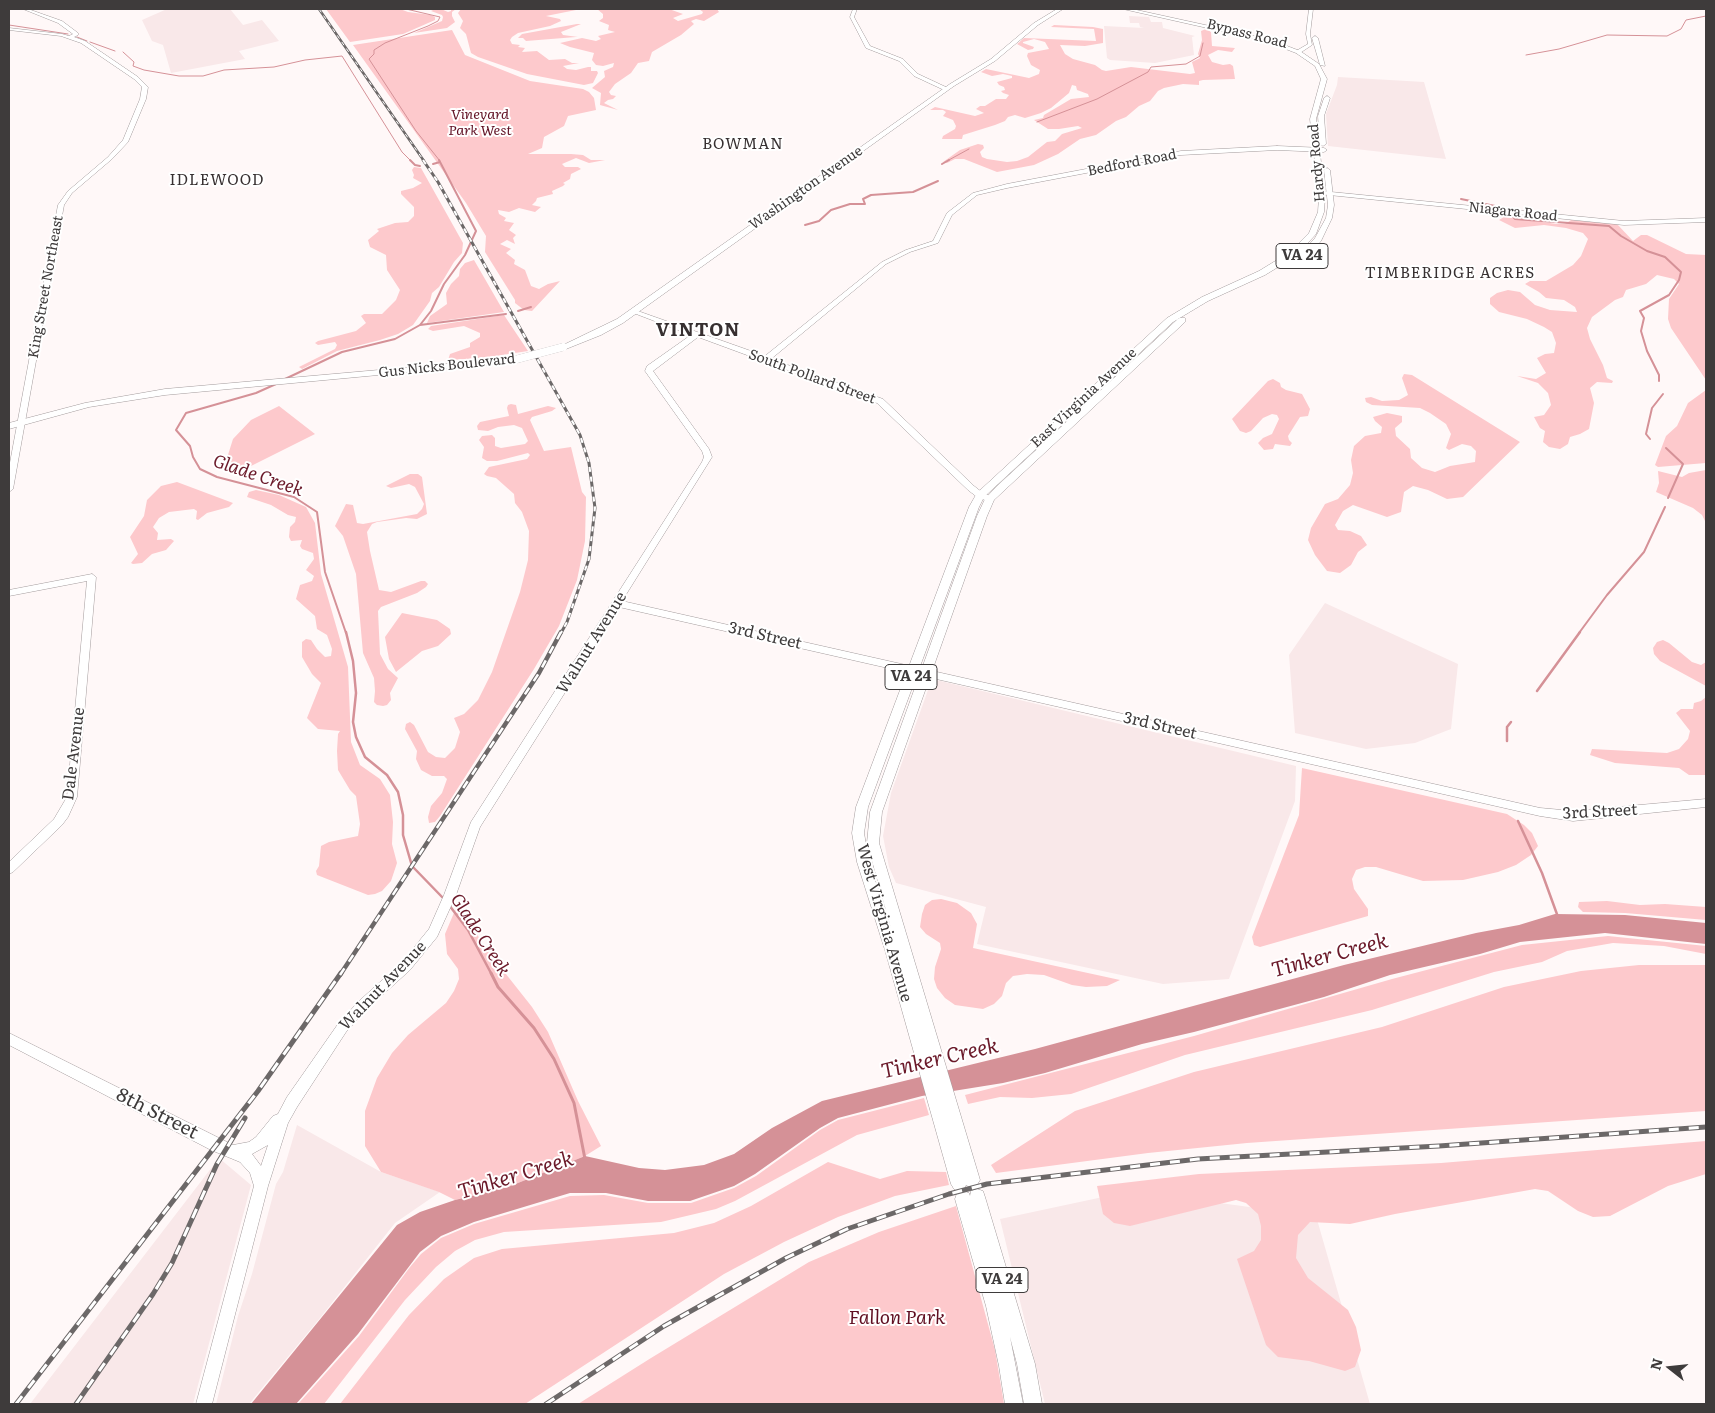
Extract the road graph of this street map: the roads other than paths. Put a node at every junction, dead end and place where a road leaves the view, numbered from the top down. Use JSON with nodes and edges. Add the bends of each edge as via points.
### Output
{"nodes":[{"id":1,"x":25,"y":9,"type":"edge"},
{"id":2,"x":855,"y":9,"type":"edge"},
{"id":3,"x":1053,"y":9,"type":"edge"},
{"id":4,"x":1060,"y":9,"type":"edge"},
{"id":5,"x":1126,"y":9,"type":"edge"},
{"id":6,"x":1137,"y":9,"type":"edge"},
{"id":7,"x":1311,"y":9,"type":"edge"},
{"id":8,"x":9,"y":28,"type":"edge"},
{"id":9,"x":1310,"y":30,"type":"junction"},
{"id":10,"x":71,"y":37,"type":"junction"},
{"id":11,"x":1315,"y":38,"type":"junction"},
{"id":12,"x":1301,"y":51,"type":"junction"},
{"id":13,"x":980,"y":66,"type":"junction"},
{"id":14,"x":946,"y":88,"type":"junction"},
{"id":15,"x":1330,"y":91,"type":"dead end"},
{"id":16,"x":1320,"y":150,"type":"junction"},
{"id":17,"x":1321,"y":193,"type":"junction"},
{"id":18,"x":1330,"y":194,"type":"junction"},
{"id":19,"x":1706,"y":220,"type":"edge"},
{"id":20,"x":1195,"y":308,"type":"junction"},
{"id":21,"x":633,"y":311,"type":"junction"},
{"id":22,"x":697,"y":334,"type":"junction"},
{"id":23,"x":766,"y":359,"type":"junction"},
{"id":24,"x":21,"y":422,"type":"junction"},
{"id":25,"x":9,"y":426,"type":"edge"},
{"id":26,"x":9,"y":489,"type":"edge"},
{"id":27,"x":985,"y":497,"type":"junction"},
{"id":28,"x":9,"y":593,"type":"edge"},
{"id":29,"x":617,"y":603,"type":"junction"},
{"id":30,"x":920,"y":671,"type":"junction"},
{"id":31,"x":1706,"y":803,"type":"edge"},
{"id":32,"x":9,"y":869,"type":"edge"},
{"id":33,"x":9,"y":1039,"type":"edge"},
{"id":34,"x":292,"y":1102,"type":"junction"},
{"id":35,"x":234,"y":1152,"type":"junction"},
{"id":36,"x":261,"y":1186,"type":"junction"},
{"id":37,"x":968,"y":1190,"type":"junction"},
{"id":38,"x":204,"y":1404,"type":"edge"},
{"id":39,"x":1014,"y":1404,"type":"edge"},
{"id":40,"x":1033,"y":1404,"type":"edge"}],
"edges":[{"from":1,"to":10,"type":"street","via":[[60,22],[76,34]]},
{"from":2,"to":14,"type":"street","via":[[852,17],[868,48],[901,60],[916,75]]},
{"from":3,"to":13,"type":"main road","name":"Washington Avenue"},
{"from":4,"to":13,"type":"main road","name":"Washington Avenue","via":[[1036,24],[993,60]]},
{"from":5,"to":12,"type":"main road","name":"Bypass Road","number":"VA 24","via":[[1276,42]]},
{"from":6,"to":12,"type":"main road","name":"Bypass Road","number":"VA 24","via":[[1255,34]]},
{"from":7,"to":9,"type":"street"},
{"from":8,"to":10,"type":"street","name":"King Street Northeast"},
{"from":9,"to":11,"type":"street"},
{"from":9,"to":12,"type":"street","via":[[1310,45]]},
{"from":10,"to":24,"type":"street","name":"King Street Northeast","via":[[90,46],[136,78],[144,85],[145,91],[126,141],[61,204]]},
{"from":11,"to":12,"type":"street","via":[[1314,48]]},
{"from":11,"to":12,"type":"main road","name":"Bypass Road","number":"VA 24","via":[[1325,66]]},
{"from":12,"to":16,"type":"main road","name":"Hardy Road","number":"VA 24","via":[[1317,65],[1324,79],[1313,114]]},
{"from":13,"to":14,"type":"main road","name":"Washington Avenue"},
{"from":14,"to":21,"type":"main road","name":"Washington Avenue"},
{"from":15,"to":16,"type":"main road","name":"Hardy Road","number":"VA 24","via":[[1321,116]]},
{"from":16,"to":17,"type":"main road","name":"Hardy Road","number":"VA 24"},
{"from":16,"to":18,"type":"main road","name":"Hardy Road","number":"VA 24"},
{"from":16,"to":23,"type":"street","name":"Bedford Road","via":[[1277,148],[1181,153],[999,187],[968,198],[949,214],[936,242],[884,263]]},
{"from":17,"to":18,"type":"street","name":"Niagara Road"},
{"from":17,"to":20,"type":"main road","name":"Hardy Road","number":"VA 24","via":[[1318,223],[1299,249],[1284,261]]},
{"from":18,"to":19,"type":"street","name":"Niagara Road","via":[[1617,222]]},
{"from":18,"to":20,"type":"main road","name":"Hardy Road","number":"VA 24","via":[[1326,225],[1304,254],[1272,276]]},
{"from":20,"to":27,"type":"main road","name":"East Virginia Avenue","number":"VA 24"},
{"from":21,"to":22,"type":"street","name":"South Pollard Street"},
{"from":21,"to":24,"type":"main road","name":"Gus Nicks Boulevard","bridge":true,"via":[[598,333],[563,347],[514,360],[165,392],[80,406]]},
{"from":22,"to":23,"type":"street","name":"South Pollard Street"},
{"from":22,"to":29,"type":"street","name":"Walnut Avenue","via":[[649,371],[706,451],[707,460]]},
{"from":23,"to":27,"type":"street","name":"South Pollard Street","via":[[884,404]]},
{"from":24,"to":25,"type":"main road","name":"Gus Nicks Boulevard"},
{"from":24,"to":26,"type":"street","name":"King Street Northeast"},
{"from":27,"to":30,"type":"main road","name":"West Virginia Avenue","number":"VA 24","via":[[982,516]]},
{"from":28,"to":32,"type":"street","name":"Dale Avenue","via":[[92,577],[72,797],[58,822]]},
{"from":29,"to":30,"type":"street","name":"3rd Street"},
{"from":29,"to":34,"type":"street","name":"Walnut Avenue","via":[[475,825],[433,933],[422,949],[342,1028]]},
{"from":30,"to":31,"type":"street","name":"3rd Street","via":[[1560,815]]},
{"from":30,"to":37,"type":"main road","name":"West Virginia Avenue","number":"VA 24","via":[[862,807],[858,833],[863,862],[931,1061]]},
{"from":33,"to":35,"type":"street","name":"8th Street"},
{"from":34,"to":35,"type":"street","via":[[268,1136],[252,1148]]},
{"from":34,"to":36,"type":"street","name":"Walnut Avenue","via":[[282,1121]]},
{"from":35,"to":36,"type":"street","name":"8th Street","via":[[251,1164]]},
{"from":36,"to":38,"type":"street","name":"Walnut Avenue"},
{"from":37,"to":39,"type":"main road","number":"VA 24"},
{"from":37,"to":40,"type":"main road","number":"VA 24","via":[[1026,1364]]}]}
